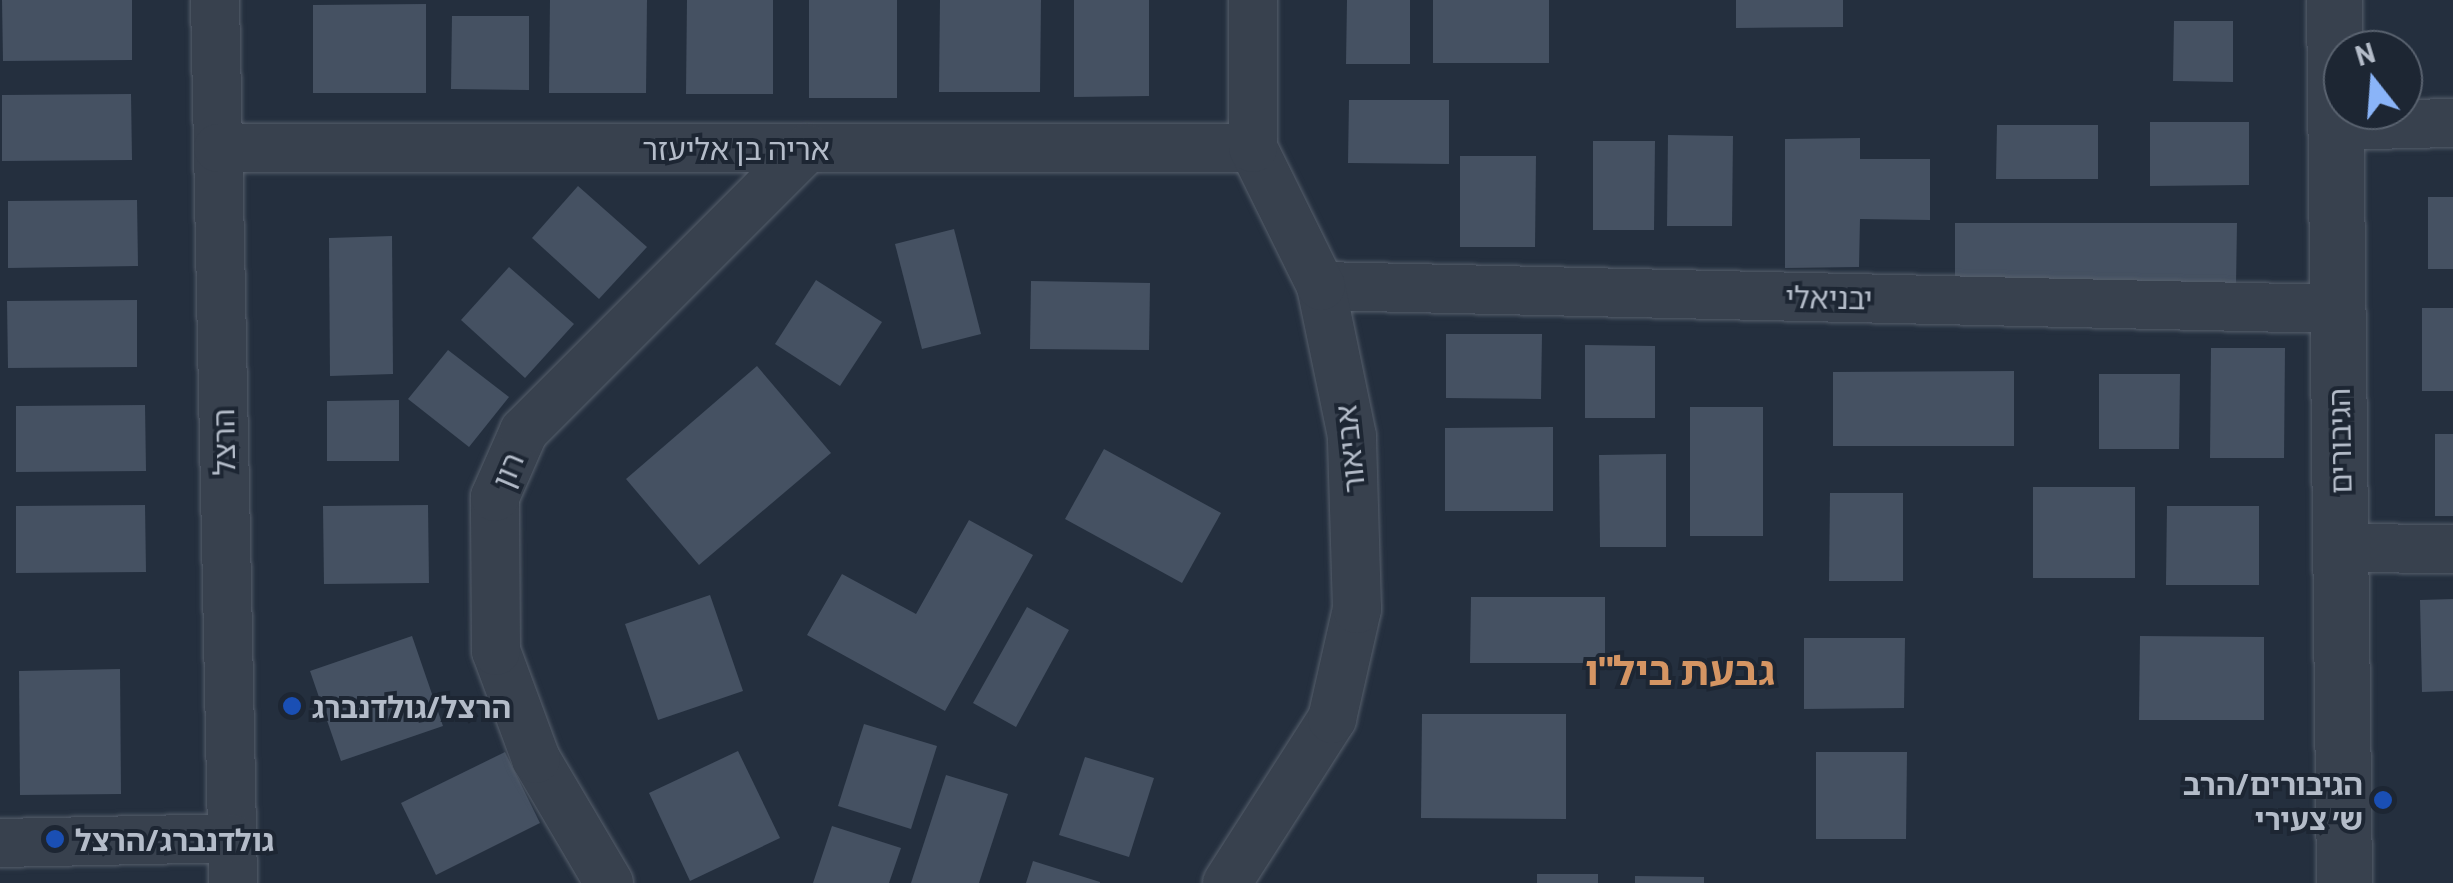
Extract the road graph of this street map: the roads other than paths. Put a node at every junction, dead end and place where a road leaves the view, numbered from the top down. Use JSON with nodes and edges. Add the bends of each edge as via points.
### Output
{"nodes":[{"id":1,"x":215,"y":0,"type":"edge"},
{"id":2,"x":1253,"y":0,"type":"edge"},
{"id":3,"x":2334,"y":0,"type":"edge"},
{"id":4,"x":2334,"y":30,"type":"edge"},
{"id":5,"x":2453,"y":123,"type":"edge"},
{"id":6,"x":2423,"y":124,"type":"edge"},
{"id":7,"x":2336,"y":130,"type":"edge"},
{"id":8,"x":218,"y":148,"type":"junction"},
{"id":9,"x":807,"y":148,"type":"junction"},
{"id":10,"x":1254,"y":148,"type":"junction"},
{"id":11,"x":1321,"y":286,"type":"junction"},
{"id":12,"x":2338,"y":308,"type":"junction"},
{"id":13,"x":2340,"y":548,"type":"junction"},
{"id":14,"x":2453,"y":549,"type":"edge"},
{"id":15,"x":0,"y":842,"type":"edge"},
{"id":16,"x":232,"y":861,"type":"edge"},
{"id":17,"x":610,"y":883,"type":"edge"},
{"id":18,"x":1227,"y":883,"type":"edge"},
{"id":19,"x":2344,"y":883,"type":"edge"}],
"edges":[{"from":1,"to":8,"type":"street","name":"הרצל"},
{"from":2,"to":10,"type":"street","name":"אביאור"},
{"from":3,"to":4,"type":"street","name":"הגיבורים"},
{"from":5,"to":6,"type":"street"},
{"from":7,"to":12,"type":"street","name":"הגיבורים"},
{"from":8,"to":9,"type":"street","name":"אריה בן אליעזר"},
{"from":8,"to":16,"type":"street","name":"הרצל"},
{"from":9,"to":10,"type":"street","name":"אריה בן אליעזר"},
{"from":9,"to":17,"type":"street","name":"רון","via":[[524,431],[495,497],[496,651],[536,759]]},
{"from":10,"to":11,"type":"street","name":"אביאור"},
{"from":11,"to":12,"type":"street","name":"יבניאלי"},
{"from":11,"to":18,"type":"street","name":"אביאור","via":[[1352,436],[1357,609],[1332,719]]},
{"from":12,"to":13,"type":"street","name":"הגיבורים"},
{"from":13,"to":14,"type":"street"},
{"from":13,"to":19,"type":"street","name":"הגיבורים"},
{"from":15,"to":16,"type":"street"}]}
